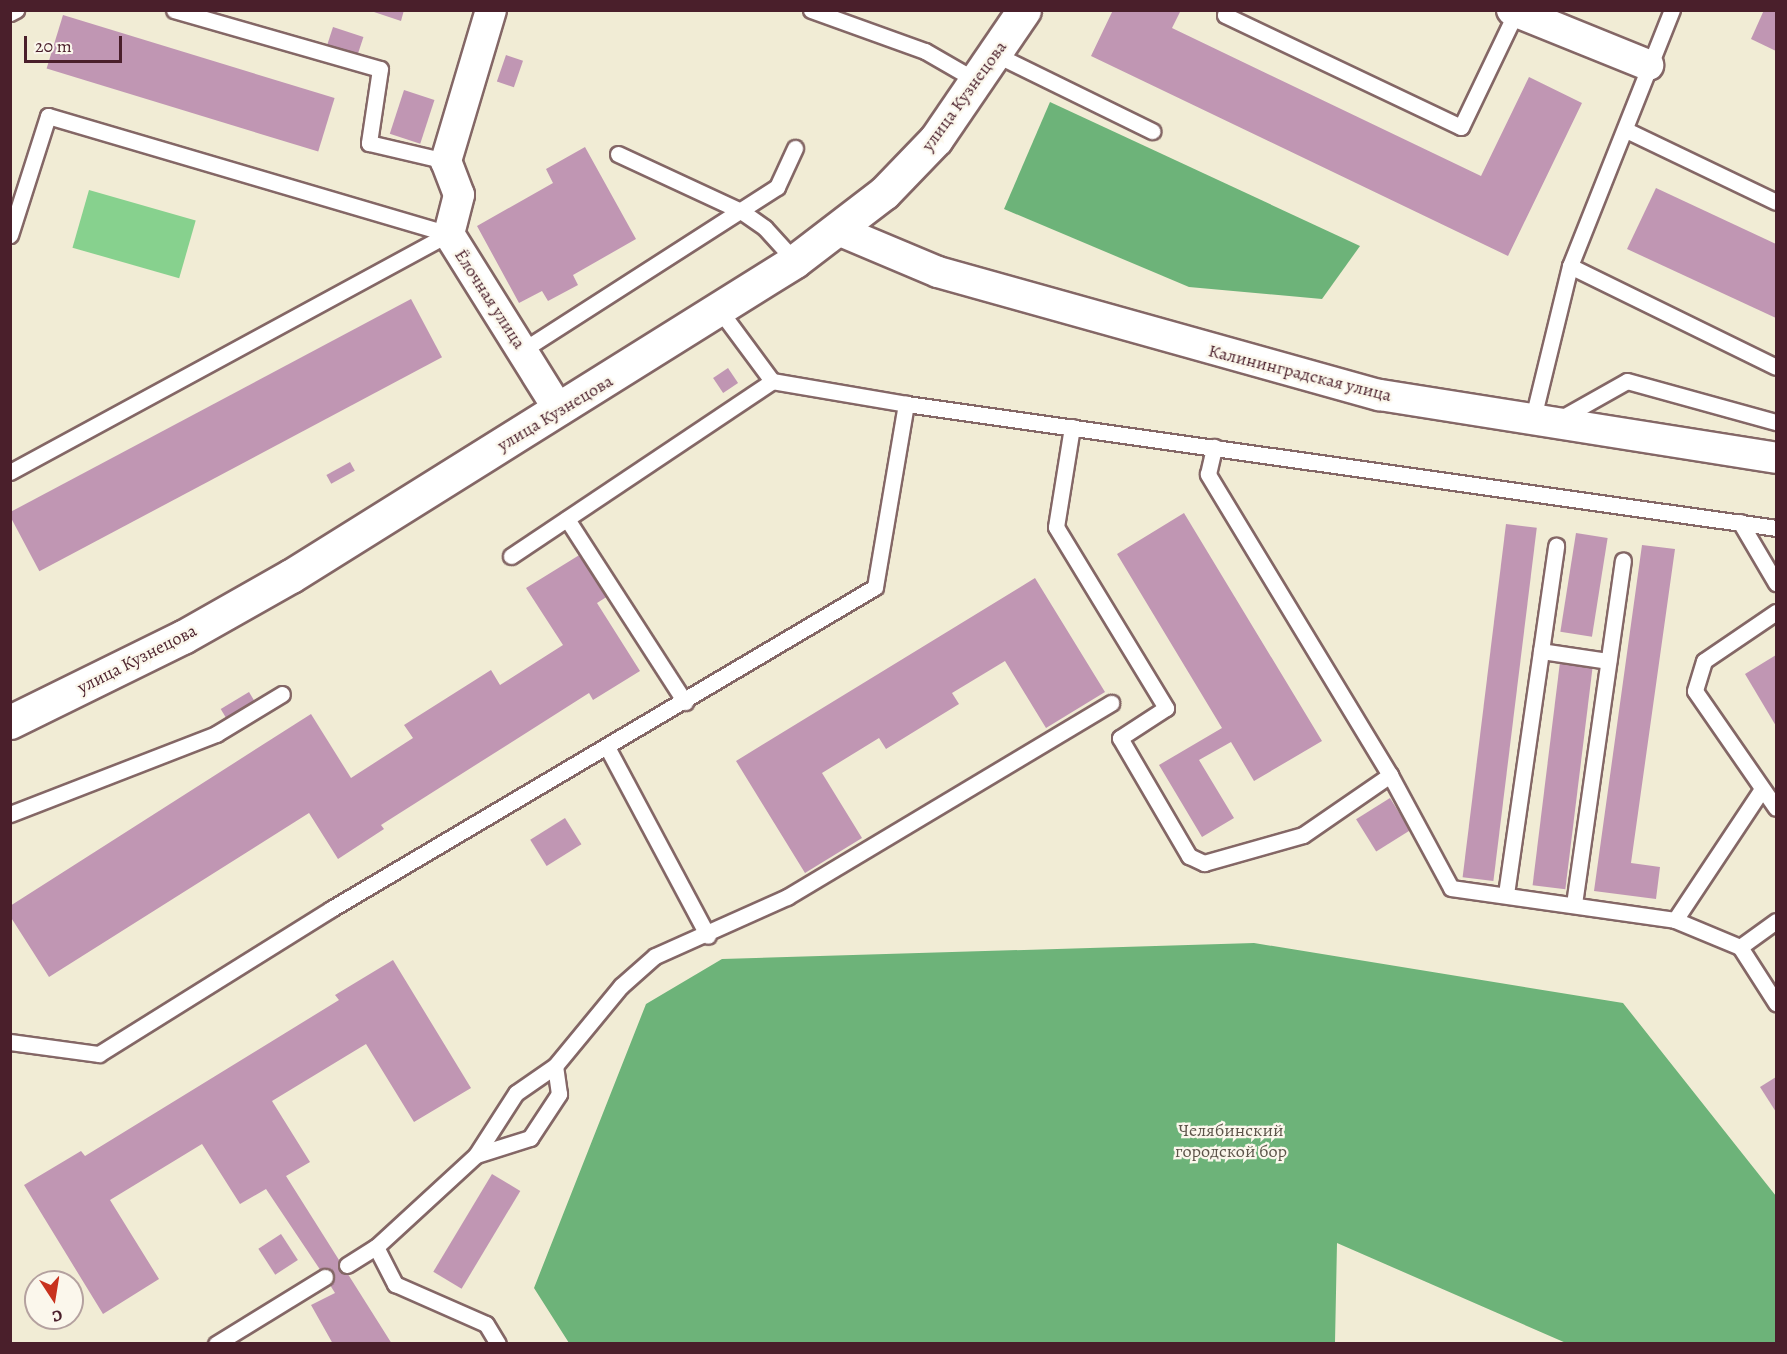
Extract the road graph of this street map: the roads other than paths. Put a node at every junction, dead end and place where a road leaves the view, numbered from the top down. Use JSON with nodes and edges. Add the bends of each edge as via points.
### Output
{"nodes":[{"id":1,"x":16,"y":10,"type":"edge"},
{"id":2,"x":174,"y":10,"type":"edge"},
{"id":3,"x":491,"y":10,"type":"edge"},
{"id":4,"x":811,"y":10,"type":"edge"},
{"id":5,"x":1024,"y":10,"type":"edge"},
{"id":6,"x":1227,"y":10,"type":"edge"},
{"id":7,"x":1672,"y":10,"type":"edge"},
{"id":8,"x":1514,"y":11,"type":"edge"},
{"id":9,"x":10,"y":13,"type":"edge"},
{"id":10,"x":997,"y":55,"type":"junction"},
{"id":11,"x":1648,"y":65,"type":"junction"},
{"id":12,"x":979,"y":82,"type":"junction"},
{"id":13,"x":1626,"y":130,"type":"junction"},
{"id":14,"x":1152,"y":131,"type":"dead end"},
{"id":15,"x":795,"y":148,"type":"dead end"},
{"id":16,"x":618,"y":154,"type":"dead end"},
{"id":17,"x":446,"y":161,"type":"junction"},
{"id":18,"x":1776,"y":202,"type":"edge"},
{"id":19,"x":741,"y":211,"type":"junction"},
{"id":20,"x":838,"y":231,"type":"junction"},
{"id":21,"x":449,"y":234,"type":"junction"},
{"id":22,"x":10,"y":235,"type":"edge"},
{"id":23,"x":795,"y":261,"type":"junction"},
{"id":24,"x":1570,"y":266,"type":"junction"},
{"id":25,"x":721,"y":312,"type":"junction"},
{"id":26,"x":523,"y":350,"type":"junction"},
{"id":27,"x":1776,"y":367,"type":"edge"},
{"id":28,"x":772,"y":381,"type":"junction"},
{"id":29,"x":906,"y":404,"type":"junction"},
{"id":30,"x":559,"y":410,"type":"junction"},
{"id":31,"x":1776,"y":422,"type":"edge"},
{"id":32,"x":1540,"y":424,"type":"junction"},
{"id":33,"x":1072,"y":427,"type":"junction"},
{"id":34,"x":1214,"y":447,"type":"junction"},
{"id":35,"x":1776,"y":458,"type":"edge"},
{"id":36,"x":10,"y":472,"type":"edge"},
{"id":37,"x":567,"y":519,"type":"junction"},
{"id":38,"x":1740,"y":522,"type":"junction"},
{"id":39,"x":1776,"y":528,"type":"edge"},
{"id":40,"x":1556,"y":546,"type":"dead end"},
{"id":41,"x":511,"y":556,"type":"dead end"},
{"id":42,"x":1623,"y":560,"type":"dead end"},
{"id":43,"x":1776,"y":583,"type":"edge"},
{"id":44,"x":1776,"y":612,"type":"edge"},
{"id":45,"x":1541,"y":651,"type":"junction"},
{"id":46,"x":1608,"y":661,"type":"junction"},
{"id":47,"x":282,"y":694,"type":"dead end"},
{"id":48,"x":684,"y":702,"type":"junction"},
{"id":49,"x":1111,"y":703,"type":"dead end"},
{"id":50,"x":10,"y":722,"type":"edge"},
{"id":51,"x":607,"y":747,"type":"junction"},
{"id":52,"x":1390,"y":775,"type":"junction"},
{"id":53,"x":1762,"y":789,"type":"junction"},
{"id":54,"x":1776,"y":808,"type":"edge"},
{"id":55,"x":10,"y":814,"type":"edge"},
{"id":56,"x":1506,"y":894,"type":"junction"},
{"id":57,"x":1574,"y":904,"type":"junction"},
{"id":58,"x":1675,"y":920,"type":"junction"},
{"id":59,"x":1776,"y":921,"type":"edge"},
{"id":60,"x":708,"y":936,"type":"junction"},
{"id":61,"x":1740,"y":947,"type":"junction"},
{"id":62,"x":1776,"y":1003,"type":"edge"},
{"id":63,"x":10,"y":1042,"type":"edge"},
{"id":64,"x":555,"y":1066,"type":"junction"},
{"id":65,"x":476,"y":1155,"type":"junction"},
{"id":66,"x":376,"y":1247,"type":"junction"},
{"id":67,"x":347,"y":1265,"type":"dead end"},
{"id":68,"x":326,"y":1277,"type":"dead end"},
{"id":69,"x":216,"y":1344,"type":"edge"},
{"id":70,"x":498,"y":1344,"type":"edge"}],
"edges":[{"from":1,"to":9,"type":"lane"},
{"from":2,"to":17,"type":"lane","via":[[380,69],[369,143]]},
{"from":3,"to":17,"type":"street"},
{"from":4,"to":12,"type":"lane","via":[[925,51]]},
{"from":5,"to":10,"type":"street","name":"улица Кузнецова"},
{"from":6,"to":8,"type":"lane","via":[[1225,15],[1461,127]]},
{"from":7,"to":11,"type":"lane"},
{"from":8,"to":11,"type":"street"},
{"from":10,"to":12,"type":"street","name":"улица Кузнецова"},
{"from":10,"to":14,"type":"lane"},
{"from":11,"to":13,"type":"lane"},
{"from":12,"to":20,"type":"street","name":"улица Кузнецова","via":[[936,139]]},
{"from":13,"to":18,"type":"lane"},
{"from":13,"to":24,"type":"lane"},
{"from":15,"to":19,"type":"lane","via":[[777,187]]},
{"from":16,"to":19,"type":"lane"},
{"from":17,"to":21,"type":"street","name":"Ёлочная улица","via":[[459,195]]},
{"from":19,"to":23,"type":"lane","via":[[765,228]]},
{"from":19,"to":26,"type":"lane"},
{"from":20,"to":23,"type":"street","name":"улица Кузнецова"},
{"from":20,"to":32,"type":"street","name":"Калининградская улица","via":[[938,272],[1254,363],[1380,394]]},
{"from":21,"to":22,"type":"lane","via":[[48,116]]},
{"from":21,"to":26,"type":"street","name":"Ёлочная улица"},
{"from":21,"to":36,"type":"lane"},
{"from":23,"to":25,"type":"street","name":"улица Кузнецова"},
{"from":24,"to":27,"type":"lane"},
{"from":24,"to":32,"type":"lane"},
{"from":25,"to":28,"type":"lane"},
{"from":25,"to":30,"type":"street","name":"улица Кузнецова"},
{"from":26,"to":30,"type":"street","name":"Ёлочная улица"},
{"from":28,"to":29,"type":"lane"},
{"from":28,"to":37,"type":"lane"},
{"from":29,"to":33,"type":"lane"},
{"from":29,"to":48,"type":"lane","via":[[875,587]]},
{"from":30,"to":50,"type":"street","name":"улица Кузнецова","via":[[183,637]]},
{"from":31,"to":32,"type":"lane","via":[[1627,381]]},
{"from":32,"to":35,"type":"street","name":"Калининградская улица"},
{"from":33,"to":34,"type":"lane"},
{"from":33,"to":52,"type":"lane","via":[[1056,527],[1166,708],[1120,738],[1189,856],[1204,863],[1303,835]]},
{"from":34,"to":38,"type":"lane"},
{"from":34,"to":52,"type":"lane","via":[[1208,474]]},
{"from":37,"to":41,"type":"lane"},
{"from":37,"to":48,"type":"lane"},
{"from":38,"to":39,"type":"lane"},
{"from":38,"to":43,"type":"lane"},
{"from":40,"to":45,"type":"lane"},
{"from":42,"to":46,"type":"lane"},
{"from":44,"to":53,"type":"lane","via":[[1704,661],[1695,691]]},
{"from":45,"to":46,"type":"lane"},
{"from":45,"to":56,"type":"lane"},
{"from":46,"to":57,"type":"lane"},
{"from":47,"to":55,"type":"lane","via":[[216,734]]},
{"from":48,"to":51,"type":"lane"},
{"from":49,"to":60,"type":"lane","via":[[787,897]]},
{"from":51,"to":60,"type":"lane"},
{"from":51,"to":63,"type":"lane","via":[[99,1054]]},
{"from":52,"to":56,"type":"lane","via":[[1451,888]]},
{"from":53,"to":54,"type":"lane"},
{"from":53,"to":58,"type":"lane"},
{"from":56,"to":57,"type":"lane"},
{"from":57,"to":58,"type":"lane"},
{"from":58,"to":61,"type":"lane"},
{"from":59,"to":61,"type":"lane"},
{"from":60,"to":64,"type":"lane","via":[[655,956],[621,986]]},
{"from":61,"to":62,"type":"lane"},
{"from":64,"to":65,"type":"lane","via":[[516,1093]]},
{"from":64,"to":65,"type":"lane","via":[[559,1094],[530,1138]]},
{"from":65,"to":66,"type":"lane"},
{"from":66,"to":67,"type":"lane"},
{"from":66,"to":70,"type":"lane","via":[[395,1284],[486,1324]]},
{"from":68,"to":69,"type":"lane"}]}
